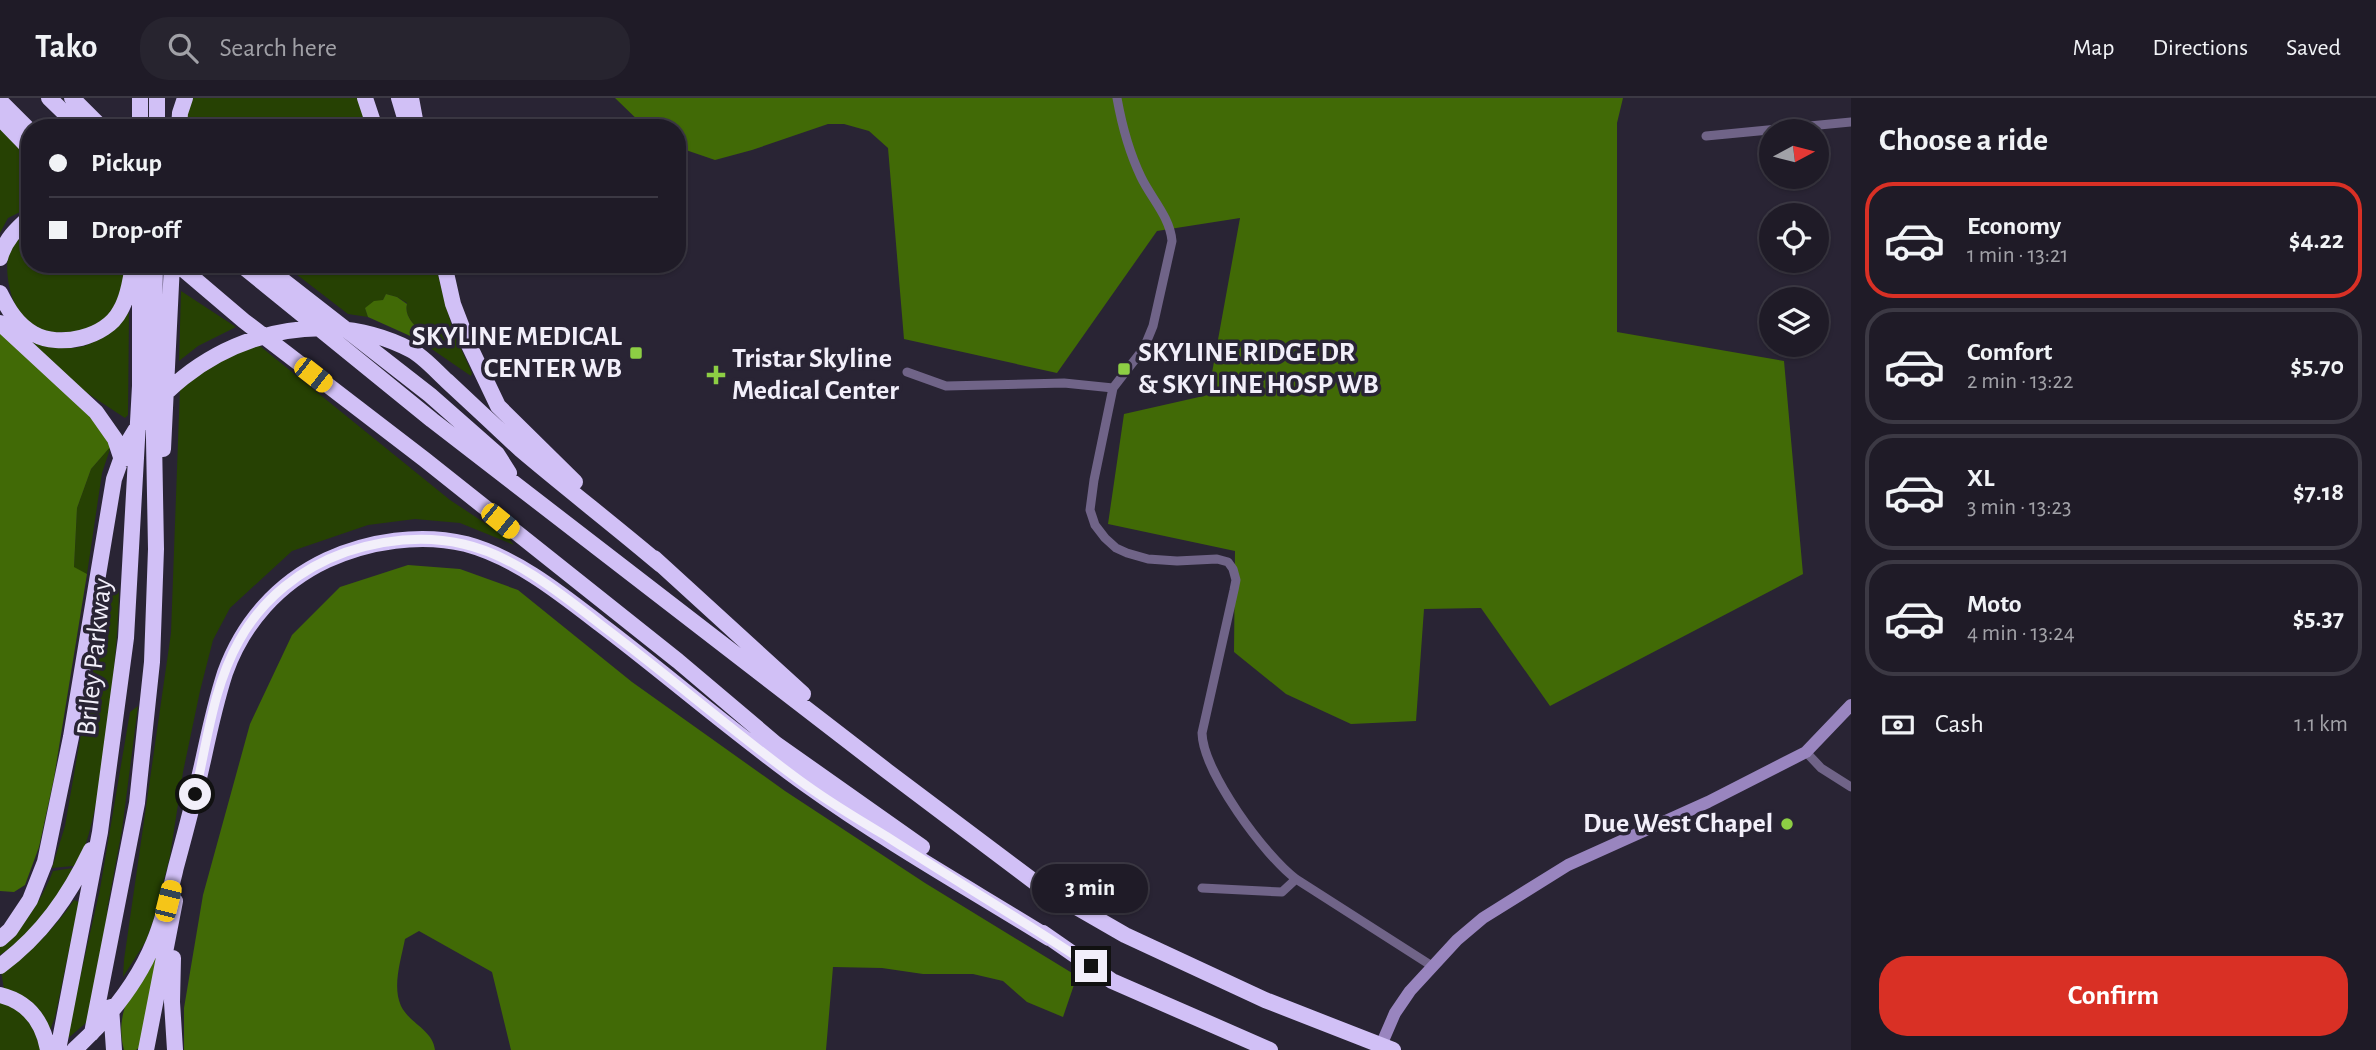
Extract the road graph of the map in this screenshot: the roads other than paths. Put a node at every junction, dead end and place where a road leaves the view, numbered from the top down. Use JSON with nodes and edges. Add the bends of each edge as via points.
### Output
{"nodes":[{"id":1,"x":49,"y":98,"type":"edge"},
{"id":2,"x":72,"y":98,"type":"edge"},
{"id":3,"x":140,"y":98,"type":"edge"},
{"id":4,"x":157,"y":98,"type":"edge"},
{"id":5,"x":175,"y":98,"type":"edge"},
{"id":6,"x":185,"y":98,"type":"edge"},
{"id":7,"x":365,"y":98,"type":"edge"},
{"id":8,"x":398,"y":98,"type":"edge"},
{"id":9,"x":411,"y":98,"type":"edge"},
{"id":10,"x":1117,"y":98,"type":"edge"},
{"id":11,"x":0,"y":101,"type":"edge"},
{"id":12,"x":0,"y":118,"type":"edge"},
{"id":13,"x":71,"y":119,"type":"edge"},
{"id":14,"x":93,"y":119,"type":"edge"},
{"id":15,"x":140,"y":119,"type":"edge"},
{"id":16,"x":157,"y":119,"type":"edge"},
{"id":17,"x":174,"y":119,"type":"edge"},
{"id":18,"x":180,"y":119,"type":"edge"},
{"id":19,"x":372,"y":119,"type":"edge"},
{"id":20,"x":405,"y":119,"type":"edge"},
{"id":21,"x":414,"y":119,"type":"edge"},
{"id":22,"x":21,"y":122,"type":"edge"},
{"id":23,"x":1851,"y":122,"type":"edge"},
{"id":24,"x":1706,"y":136,"type":"dead end"},
{"id":25,"x":21,"y":140,"type":"edge"},
{"id":26,"x":21,"y":225,"type":"edge"},
{"id":27,"x":0,"y":258,"type":"edge"},
{"id":28,"x":136,"y":273,"type":"edge"},
{"id":29,"x":136,"y":273,"type":"edge"},
{"id":30,"x":155,"y":273,"type":"edge"},
{"id":31,"x":173,"y":273,"type":"edge"},
{"id":32,"x":174,"y":273,"type":"edge"},
{"id":33,"x":186,"y":273,"type":"edge"},
{"id":34,"x":251,"y":273,"type":"edge"},
{"id":35,"x":272,"y":273,"type":"edge"},
{"id":36,"x":446,"y":273,"type":"edge"},
{"id":37,"x":0,"y":293,"type":"edge"},
{"id":38,"x":244,"y":321,"type":"junction"},
{"id":39,"x":0,"y":323,"type":"edge"},
{"id":40,"x":907,"y":372,"type":"dead end"},
{"id":41,"x":1113,"y":387,"type":"junction"},
{"id":42,"x":517,"y":484,"type":"junction"},
{"id":43,"x":133,"y":542,"type":"junction"},
{"id":44,"x":156,"y":549,"type":"junction"},
{"id":45,"x":661,"y":565,"type":"junction"},
{"id":46,"x":1851,"y":705,"type":"edge"},
{"id":47,"x":1806,"y":752,"type":"junction"},
{"id":48,"x":887,"y":771,"type":"junction"},
{"id":49,"x":1851,"y":787,"type":"edge"},
{"id":50,"x":137,"y":803,"type":"junction"},
{"id":51,"x":100,"y":832,"type":"junction"},
{"id":52,"x":182,"y":843,"type":"junction"},
{"id":53,"x":1296,"y":879,"type":"junction"},
{"id":54,"x":1202,"y":888,"type":"dead end"},
{"id":55,"x":173,"y":918,"type":"junction"},
{"id":56,"x":1049,"y":938,"type":"junction"},
{"id":57,"x":0,"y":939,"type":"edge"},
{"id":58,"x":0,"y":966,"type":"edge"},
{"id":59,"x":1433,"y":966,"type":"junction"},
{"id":60,"x":0,"y":995,"type":"edge"},
{"id":61,"x":146,"y":1049,"type":"edge"},
{"id":62,"x":48,"y":1050,"type":"edge"},
{"id":63,"x":58,"y":1050,"type":"edge"},
{"id":64,"x":74,"y":1050,"type":"edge"},
{"id":65,"x":89,"y":1050,"type":"edge"},
{"id":66,"x":114,"y":1050,"type":"edge"},
{"id":67,"x":175,"y":1050,"type":"edge"},
{"id":68,"x":1270,"y":1050,"type":"edge"},
{"id":69,"x":1379,"y":1050,"type":"edge"},
{"id":70,"x":1393,"y":1050,"type":"edge"}],
"edges":[{"from":1,"to":13,"type":"highway"},
{"from":2,"to":14,"type":"highway"},
{"from":3,"to":15,"type":"highway"},
{"from":4,"to":16,"type":"highway"},
{"from":5,"to":17,"type":"highway"},
{"from":6,"to":18,"type":"highway"},
{"from":7,"to":19,"type":"highway"},
{"from":8,"to":20,"type":"highway"},
{"from":9,"to":21,"type":"highway"},
{"from":10,"to":41,"type":"street","via":[[1132,158],[1171,229],[1172,241],[1153,326],[1144,348]]},
{"from":11,"to":22,"type":"highway"},
{"from":12,"to":25,"type":"highway"},
{"from":23,"to":24,"type":"street"},
{"from":26,"to":27,"type":"highway"},
{"from":28,"to":37,"type":"highway","via":[[120,311],[107,326],[69,340],[33,333],[19,323]]},
{"from":29,"to":43,"type":"highway","name":"Briley Parkway","via":[[140,386]]},
{"from":30,"to":44,"type":"highway","name":"Briley Parkway"},
{"from":31,"to":38,"type":"highway"},
{"from":32,"to":44,"type":"highway","via":[[161,532]]},
{"from":33,"to":38,"type":"highway"},
{"from":34,"to":42,"type":"highway"},
{"from":35,"to":42,"type":"highway","via":[[430,395],[497,454]]},
{"from":36,"to":45,"type":"highway","via":[[463,330],[498,405]]},
{"from":38,"to":56,"type":"highway","via":[[424,459],[776,744]]},
{"from":39,"to":43,"type":"highway","via":[[96,412],[115,439],[131,490]]},
{"from":40,"to":41,"type":"street","via":[[946,386],[1064,383]]},
{"from":41,"to":53,"type":"street","via":[[1090,510],[1095,525],[1116,548],[1128,553],[1158,559],[1217,559],[1233,569],[1236,580],[1202,733],[1203,746],[1213,772],[1269,855]]},
{"from":42,"to":48,"type":"highway"},
{"from":43,"to":51,"type":"highway","name":"Briley Parkway","via":[[126,638]]},
{"from":44,"to":50,"type":"highway","name":"Briley Parkway","via":[[152,662]]},
{"from":45,"to":48,"type":"highway"},
{"from":45,"to":57,"type":"highway","via":[[522,450],[413,351],[359,331],[308,328],[243,342],[211,357],[185,375],[148,413],[129,441],[114,479],[46,862],[30,900]]},
{"from":46,"to":47,"type":"main road"},
{"from":47,"to":49,"type":"street"},
{"from":47,"to":59,"type":"main road","via":[[1541,881],[1483,918]]},
{"from":48,"to":70,"type":"highway","via":[[1040,886],[1125,935],[1265,1000]]},
{"from":50,"to":65,"type":"highway","name":"Briley Parkway"},
{"from":50,"to":66,"type":"highway","via":[[132,860],[113,954]]},
{"from":51,"to":58,"type":"highway","via":[[58,910],[30,942]]},
{"from":51,"to":63,"type":"highway","name":"Briley Parkway"},
{"from":52,"to":55,"type":"highway"},
{"from":52,"to":56,"type":"highway","via":[[219,690],[237,643],[252,620],[290,581],[336,556],[383,543],[439,540],[502,558],[569,601],[808,786]]},
{"from":52,"to":64,"type":"highway","via":[[154,942],[138,975]]},
{"from":53,"to":54,"type":"street","via":[[1282,892]]},
{"from":53,"to":59,"type":"street"},
{"from":55,"to":61,"type":"highway"},
{"from":55,"to":67,"type":"highway"},
{"from":56,"to":68,"type":"highway","via":[[1112,981]]},
{"from":59,"to":69,"type":"main road","via":[[1410,991],[1385,1031]]},
{"from":60,"to":62,"type":"highway","via":[[35,1014]]}]}
